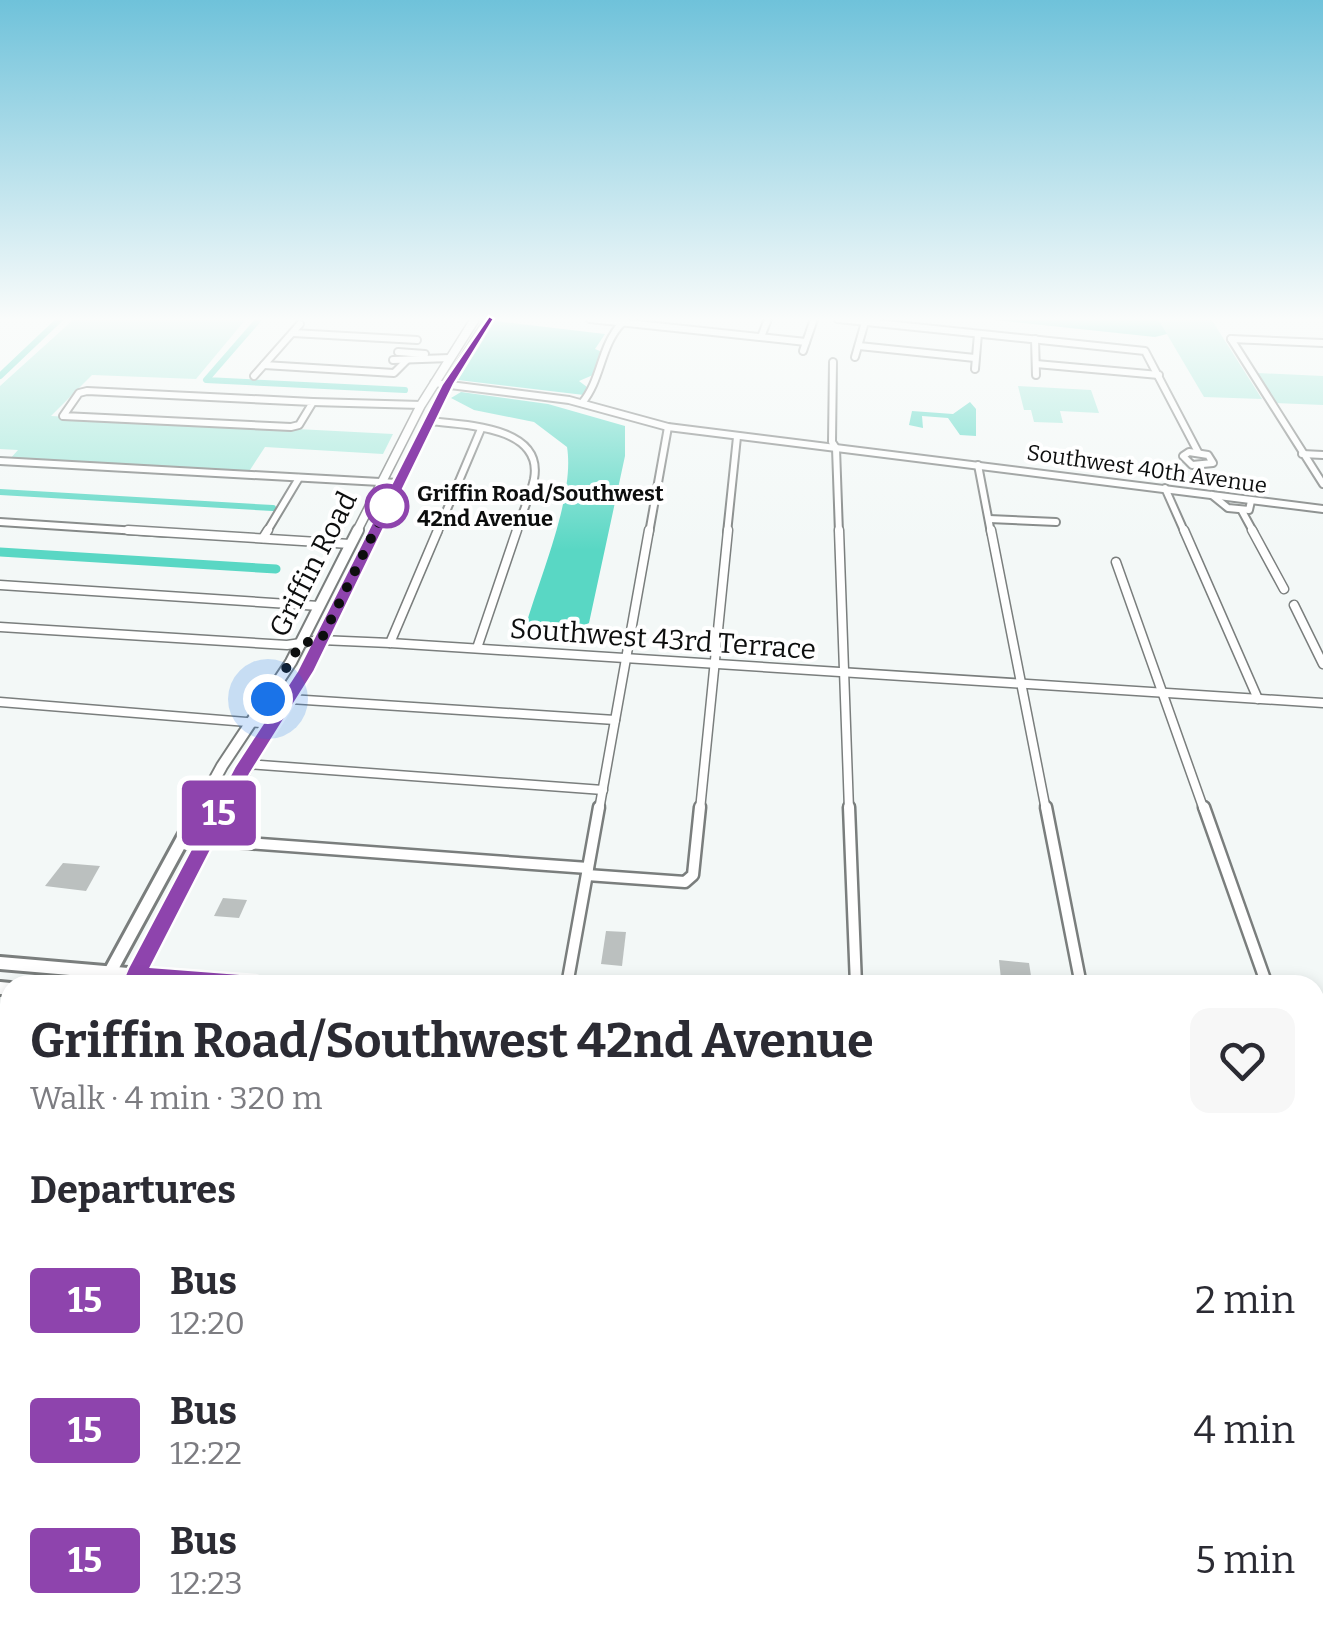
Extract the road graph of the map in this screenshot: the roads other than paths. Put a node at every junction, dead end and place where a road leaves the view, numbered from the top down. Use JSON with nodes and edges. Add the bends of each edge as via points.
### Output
{"nodes":[{"id":1,"x":78,"y":396,"type":"edge"},
{"id":2,"x":186,"y":396,"type":"edge"},
{"id":3,"x":426,"y":396,"type":"edge"},
{"id":4,"x":442,"y":396,"type":"edge"},
{"id":5,"x":531,"y":396,"type":"edge"},
{"id":6,"x":589,"y":396,"type":"edge"},
{"id":7,"x":833,"y":396,"type":"edge"},
{"id":8,"x":1170,"y":396,"type":"edge"},
{"id":9,"x":1266,"y":396,"type":"edge"},
{"id":10,"x":313,"y":402,"type":"junction"},
{"id":11,"x":582,"y":403,"type":"junction"},
{"id":12,"x":421,"y":405,"type":"junction"},
{"id":13,"x":429,"y":421,"type":"junction"},
{"id":14,"x":668,"y":427,"type":"junction"},
{"id":15,"x":481,"y":428,"type":"junction"},
{"id":16,"x":738,"y":437,"type":"junction"},
{"id":17,"x":836,"y":448,"type":"junction"},
{"id":18,"x":1198,"y":452,"type":"dead end"},
{"id":19,"x":1302,"y":454,"type":"junction"},
{"id":20,"x":1323,"y":455,"type":"edge"},
{"id":21,"x":0,"y":462,"type":"edge"},
{"id":22,"x":978,"y":464,"type":"junction"},
{"id":23,"x":299,"y":478,"type":"junction"},
{"id":24,"x":382,"y":482,"type":"junction"},
{"id":25,"x":398,"y":483,"type":"junction"},
{"id":26,"x":1323,"y":484,"type":"edge"},
{"id":27,"x":1166,"y":488,"type":"junction"},
{"id":28,"x":1212,"y":495,"type":"junction"},
{"id":29,"x":1251,"y":500,"type":"junction"},
{"id":30,"x":1323,"y":509,"type":"edge"},
{"id":31,"x":1242,"y":511,"type":"junction"},
{"id":32,"x":988,"y":519,"type":"junction"},
{"id":33,"x":0,"y":522,"type":"edge"},
{"id":34,"x":1056,"y":522,"type":"dead end"},
{"id":35,"x":263,"y":538,"type":"junction"},
{"id":36,"x":350,"y":544,"type":"junction"},
{"id":37,"x":1116,"y":562,"type":"dead end"},
{"id":38,"x":0,"y":585,"type":"edge"},
{"id":39,"x":1284,"y":589,"type":"dead end"},
{"id":40,"x":1294,"y":605,"type":"dead end"},
{"id":41,"x":319,"y":606,"type":"junction"},
{"id":42,"x":0,"y":626,"type":"edge"},
{"id":43,"x":321,"y":640,"type":"junction"},
{"id":44,"x":301,"y":643,"type":"junction"},
{"id":45,"x":390,"y":643,"type":"junction"},
{"id":46,"x":477,"y":648,"type":"junction"},
{"id":47,"x":627,"y":658,"type":"junction"},
{"id":48,"x":718,"y":664,"type":"junction"},
{"id":49,"x":1323,"y":664,"type":"edge"},
{"id":50,"x":844,"y":674,"type":"junction"},
{"id":51,"x":1020,"y":684,"type":"junction"},
{"id":52,"x":1165,"y":694,"type":"junction"},
{"id":53,"x":290,"y":699,"type":"junction"},
{"id":54,"x":1258,"y":700,"type":"junction"},
{"id":55,"x":0,"y":702,"type":"edge"},
{"id":56,"x":1323,"y":703,"type":"edge"},
{"id":57,"x":616,"y":720,"type":"junction"},
{"id":58,"x":252,"y":722,"type":"junction"},
{"id":59,"x":272,"y":724,"type":"junction"},
{"id":60,"x":246,"y":764,"type":"junction"},
{"id":61,"x":603,"y":790,"type":"junction"},
{"id":62,"x":206,"y":840,"type":"junction"},
{"id":63,"x":588,"y":871,"type":"junction"},
{"id":64,"x":0,"y":963,"type":"edge"},
{"id":65,"x":80,"y":975,"type":"edge"},
{"id":66,"x":108,"y":975,"type":"edge"},
{"id":67,"x":136,"y":975,"type":"edge"},
{"id":68,"x":570,"y":975,"type":"edge"},
{"id":69,"x":856,"y":975,"type":"edge"},
{"id":70,"x":1079,"y":975,"type":"edge"},
{"id":71,"x":1263,"y":975,"type":"edge"}],
"edges":[{"from":1,"to":10,"type":"street","via":[[61,413],[291,428]]},
{"from":2,"to":10,"type":"street"},
{"from":3,"to":12,"type":"main road","name":"Griffin Road"},
{"from":4,"to":13,"type":"main road","name":"Griffin Road"},
{"from":5,"to":11,"type":"street","name":"Southwest 40th Avenue"},
{"from":6,"to":11,"type":"street"},
{"from":7,"to":17,"type":"street"},
{"from":8,"to":18,"type":"street"},
{"from":9,"to":19,"type":"street"},
{"from":10,"to":12,"type":"street"},
{"from":11,"to":14,"type":"street","name":"Southwest 40th Avenue"},
{"from":12,"to":24,"type":"main road","name":"Griffin Road"},
{"from":13,"to":15,"type":"street"},
{"from":13,"to":25,"type":"main road","name":"Griffin Road"},
{"from":14,"to":16,"type":"street","name":"Southwest 40th Avenue"},
{"from":14,"to":47,"type":"street"},
{"from":15,"to":45,"type":"street"},
{"from":15,"to":46,"type":"street","via":[[525,444],[535,461]]},
{"from":16,"to":17,"type":"street","name":"Southwest 40th Avenue"},
{"from":16,"to":48,"type":"street"},
{"from":17,"to":22,"type":"street","name":"Southwest 40th Avenue"},
{"from":17,"to":50,"type":"street"},
{"from":19,"to":20,"type":"street"},
{"from":19,"to":26,"type":"street"},
{"from":21,"to":23,"type":"street"},
{"from":22,"to":27,"type":"street","name":"Southwest 40th Avenue"},
{"from":22,"to":32,"type":"street"},
{"from":23,"to":24,"type":"street"},
{"from":23,"to":35,"type":"street"},
{"from":24,"to":25,"type":"street"},
{"from":24,"to":36,"type":"main road","name":"Griffin Road"},
{"from":25,"to":43,"type":"main road","name":"Griffin Road"},
{"from":27,"to":28,"type":"street","name":"Southwest 40th Avenue"},
{"from":27,"to":54,"type":"street"},
{"from":28,"to":29,"type":"street","name":"Southwest 40th Avenue"},
{"from":28,"to":31,"type":"street","via":[[1223,508]]},
{"from":29,"to":30,"type":"street","name":"Southwest 40th Avenue"},
{"from":29,"to":31,"type":"street"},
{"from":31,"to":39,"type":"street","name":"Southwest 40th Avenue"},
{"from":32,"to":34,"type":"street"},
{"from":32,"to":51,"type":"street"},
{"from":33,"to":35,"type":"street"},
{"from":35,"to":36,"type":"street"},
{"from":36,"to":41,"type":"main road","name":"Griffin Road"},
{"from":37,"to":52,"type":"street"},
{"from":38,"to":41,"type":"street"},
{"from":40,"to":49,"type":"street"},
{"from":41,"to":44,"type":"main road","name":"Griffin Road"},
{"from":42,"to":44,"type":"street","name":"Southwest 43rd Terrace"},
{"from":43,"to":44,"type":"street","name":"Southwest 43rd Terrace"},
{"from":43,"to":45,"type":"street","name":"Southwest 43rd Terrace"},
{"from":43,"to":53,"type":"main road","name":"Griffin Road"},
{"from":44,"to":58,"type":"main road","name":"Griffin Road"},
{"from":45,"to":46,"type":"street","name":"Southwest 43rd Terrace"},
{"from":46,"to":47,"type":"street","name":"Southwest 43rd Terrace"},
{"from":47,"to":48,"type":"street","name":"Southwest 43rd Terrace"},
{"from":47,"to":57,"type":"street"},
{"from":48,"to":50,"type":"street","name":"Southwest 43rd Terrace"},
{"from":48,"to":63,"type":"street","via":[[693,875],[685,882]]},
{"from":50,"to":51,"type":"street","name":"Southwest 43rd Terrace"},
{"from":50,"to":69,"type":"street"},
{"from":51,"to":52,"type":"street","name":"Southwest 43rd Terrace"},
{"from":51,"to":70,"type":"street"},
{"from":52,"to":54,"type":"street","name":"Southwest 43rd Terrace"},
{"from":52,"to":71,"type":"street"},
{"from":53,"to":57,"type":"street"},
{"from":53,"to":59,"type":"main road","name":"Griffin Road"},
{"from":54,"to":56,"type":"street","name":"Southwest 43rd Terrace"},
{"from":55,"to":58,"type":"street"},
{"from":57,"to":61,"type":"street"},
{"from":58,"to":59,"type":"street"},
{"from":58,"to":66,"type":"main road","name":"Griffin Road"},
{"from":59,"to":60,"type":"main road","name":"Griffin Road"},
{"from":60,"to":61,"type":"street"},
{"from":60,"to":62,"type":"main road","name":"Griffin Road"},
{"from":61,"to":63,"type":"street"},
{"from":62,"to":63,"type":"street"},
{"from":62,"to":67,"type":"main road","name":"Griffin Road"},
{"from":63,"to":68,"type":"street"},
{"from":64,"to":65,"type":"main road"}]}
